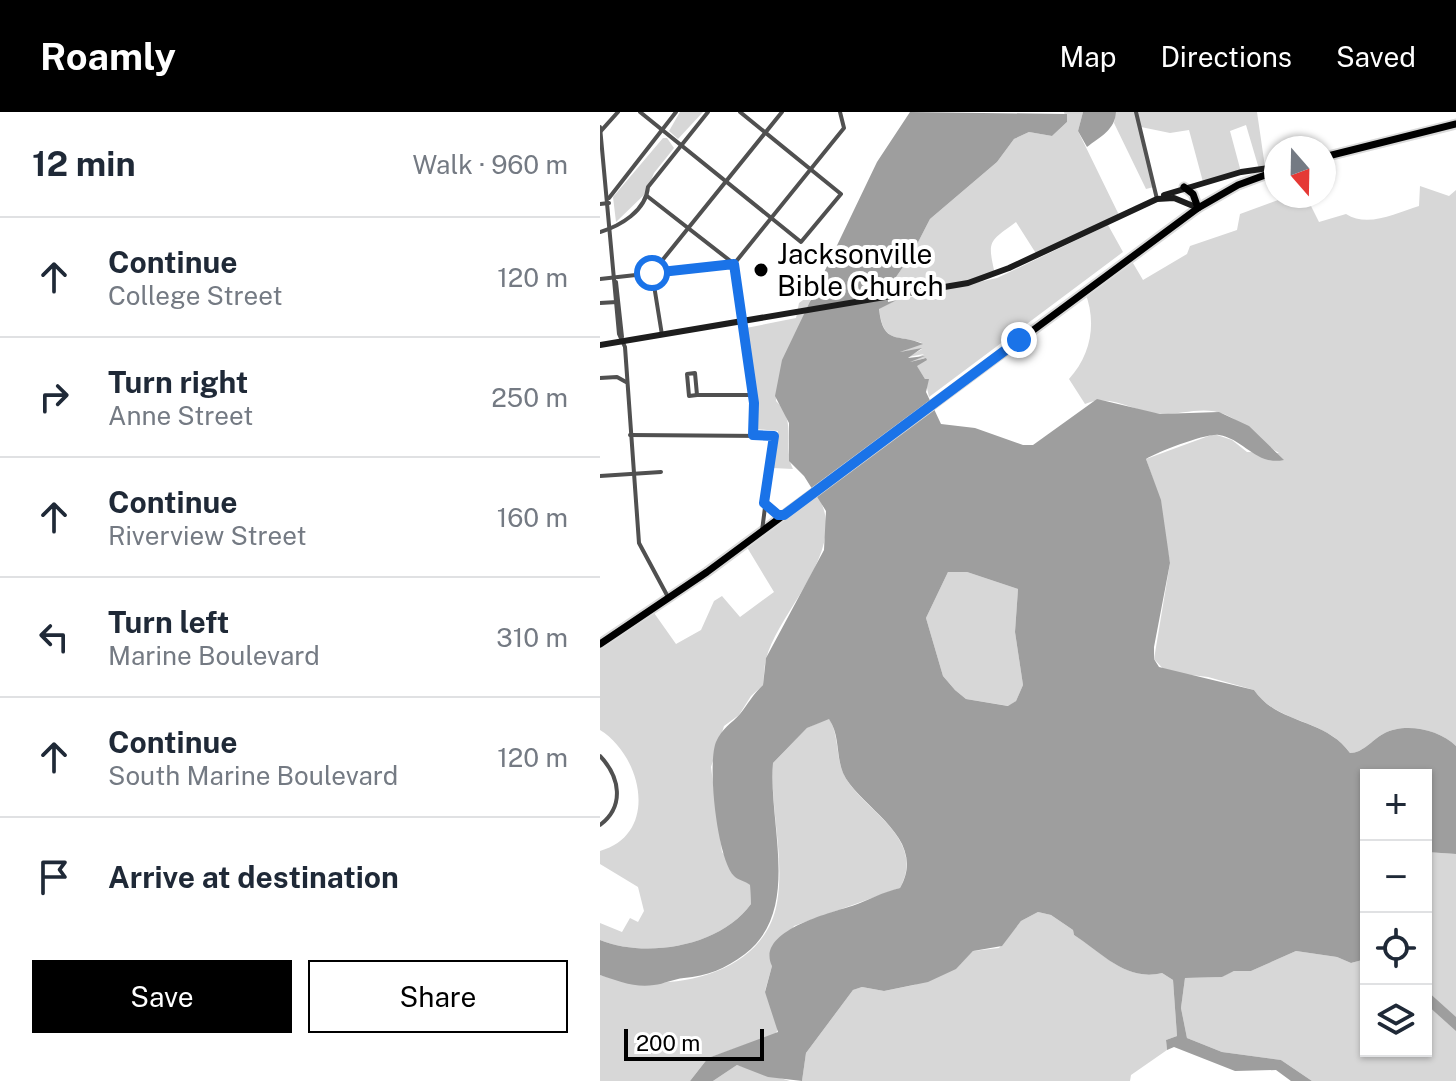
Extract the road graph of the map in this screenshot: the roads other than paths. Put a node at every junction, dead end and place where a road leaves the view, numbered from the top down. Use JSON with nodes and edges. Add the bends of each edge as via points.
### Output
{"nodes":[{"id":1,"x":618,"y":112,"type":"edge"},
{"id":2,"x":640,"y":112,"type":"edge"},
{"id":3,"x":676,"y":112,"type":"edge"},
{"id":4,"x":708,"y":112,"type":"edge"},
{"id":5,"x":740,"y":112,"type":"edge"},
{"id":6,"x":782,"y":112,"type":"edge"},
{"id":7,"x":840,"y":112,"type":"edge"},
{"id":8,"x":1136,"y":112,"type":"edge"},
{"id":9,"x":1456,"y":124,"type":"edge"},
{"id":10,"x":600,"y":130,"type":"edge"},
{"id":11,"x":664,"y":132,"type":"junction"},
{"id":12,"x":766,"y":132,"type":"junction"},
{"id":13,"x":681,"y":146,"type":"junction"},
{"id":14,"x":1336,"y":154,"type":"edge"},
{"id":15,"x":811,"y":169,"type":"junction"},
{"id":16,"x":1264,"y":170,"type":"edge"},
{"id":17,"x":1264,"y":174,"type":"edge"},
{"id":18,"x":606,"y":179,"type":"junction"},
{"id":19,"x":725,"y":181,"type":"junction"},
{"id":20,"x":620,"y":185,"type":"junction"},
{"id":21,"x":1184,"y":187,"type":"junction"},
{"id":22,"x":647,"y":196,"type":"junction"},
{"id":23,"x":1157,"y":199,"type":"junction"},
{"id":24,"x":609,"y":201,"type":"junction"},
{"id":25,"x":600,"y":204,"type":"edge"},
{"id":26,"x":1198,"y":208,"type":"junction"},
{"id":27,"x":772,"y":220,"type":"junction"},
{"id":28,"x":688,"y":227,"type":"junction"},
{"id":29,"x":612,"y":228,"type":"junction"},
{"id":30,"x":600,"y":232,"type":"edge"},
{"id":31,"x":734,"y":264,"type":"junction"},
{"id":32,"x":652,"y":273,"type":"junction"},
{"id":33,"x":600,"y":279,"type":"edge"},
{"id":34,"x":616,"y":280,"type":"junction"},
{"id":35,"x":617,"y":302,"type":"junction"},
{"id":36,"x":600,"y":303,"type":"edge"},
{"id":37,"x":742,"y":323,"type":"junction"},
{"id":38,"x":662,"y":335,"type":"junction"},
{"id":39,"x":623,"y":340,"type":"junction"},
{"id":40,"x":600,"y":345,"type":"edge"},
{"id":41,"x":600,"y":378,"type":"edge"},
{"id":42,"x":626,"y":382,"type":"junction"},
{"id":43,"x":697,"y":395,"type":"junction"},
{"id":44,"x":753,"y":395,"type":"junction"},
{"id":45,"x":630,"y":435,"type":"junction"},
{"id":46,"x":753,"y":435,"type":"junction"},
{"id":47,"x":661,"y":472,"type":"dead end"},
{"id":48,"x":632,"y":473,"type":"junction"},
{"id":49,"x":600,"y":476,"type":"edge"},
{"id":50,"x":764,"y":503,"type":"junction"},
{"id":51,"x":784,"y":515,"type":"junction"},
{"id":52,"x":762,"y":531,"type":"junction"},
{"id":53,"x":669,"y":598,"type":"junction"},
{"id":54,"x":600,"y":644,"type":"edge"},
{"id":55,"x":600,"y":756,"type":"edge"},
{"id":56,"x":600,"y":825,"type":"edge"}],
"edges":[{"from":1,"to":10,"type":"street"},
{"from":2,"to":11,"type":"street"},
{"from":3,"to":11,"type":"street"},
{"from":4,"to":13,"type":"street"},
{"from":5,"to":12,"type":"street"},
{"from":6,"to":12,"type":"street"},
{"from":7,"to":15,"type":"street","via":[[844,128]]},
{"from":8,"to":23,"type":"street"},
{"from":9,"to":14,"type":"main road"},
{"from":10,"to":18,"type":"street"},
{"from":11,"to":13,"type":"street"},
{"from":11,"to":20,"type":"street"},
{"from":12,"to":15,"type":"street"},
{"from":12,"to":19,"type":"street"},
{"from":13,"to":19,"type":"street"},
{"from":13,"to":22,"type":"street","via":[[648,187]]},
{"from":15,"to":27,"type":"street"},
{"from":15,"to":27,"type":"street","via":[[841,194],[801,242]]},
{"from":16,"to":21,"type":"main road"},
{"from":17,"to":26,"type":"main road"},
{"from":18,"to":20,"type":"street"},
{"from":18,"to":24,"type":"street"},
{"from":19,"to":27,"type":"street"},
{"from":19,"to":28,"type":"street"},
{"from":20,"to":24,"type":"street"},
{"from":21,"to":23,"type":"main road"},
{"from":21,"to":26,"type":"main road"},
{"from":22,"to":28,"type":"street"},
{"from":22,"to":29,"type":"street","via":[[630,218]]},
{"from":23,"to":26,"type":"main road","via":[[1174,198]]},
{"from":23,"to":37,"type":"main road","via":[[990,276]]},
{"from":24,"to":25,"type":"street"},
{"from":24,"to":29,"type":"street"},
{"from":26,"to":51,"type":"main road"},
{"from":27,"to":31,"type":"street"},
{"from":28,"to":31,"type":"street"},
{"from":28,"to":32,"type":"street"},
{"from":29,"to":30,"type":"street"},
{"from":29,"to":34,"type":"street"},
{"from":31,"to":32,"type":"street"},
{"from":31,"to":37,"type":"street"},
{"from":32,"to":34,"type":"street"},
{"from":32,"to":38,"type":"street"},
{"from":33,"to":34,"type":"street"},
{"from":34,"to":35,"type":"street"},
{"from":34,"to":39,"type":"street"},
{"from":35,"to":36,"type":"street"},
{"from":35,"to":39,"type":"street"},
{"from":37,"to":38,"type":"main road"},
{"from":37,"to":44,"type":"street"},
{"from":38,"to":39,"type":"main road"},
{"from":39,"to":40,"type":"main road"},
{"from":39,"to":42,"type":"street"},
{"from":41,"to":42,"type":"street"},
{"from":42,"to":45,"type":"street"},
{"from":43,"to":43,"type":"street","via":[[695,373],[687,374],[689,396]]},
{"from":43,"to":44,"type":"street"},
{"from":44,"to":46,"type":"street"},
{"from":45,"to":46,"type":"street"},
{"from":45,"to":48,"type":"street"},
{"from":46,"to":50,"type":"street","via":[[774,436]]},
{"from":47,"to":48,"type":"street"},
{"from":48,"to":49,"type":"street"},
{"from":48,"to":53,"type":"street","via":[[639,543]]},
{"from":50,"to":51,"type":"street","via":[[774,514]]},
{"from":50,"to":52,"type":"street"},
{"from":51,"to":52,"type":"main road"},
{"from":52,"to":53,"type":"main road"},
{"from":53,"to":54,"type":"main road"},
{"from":55,"to":56,"type":"street","via":[[613,773],[618,793],[612,813]]}]}
